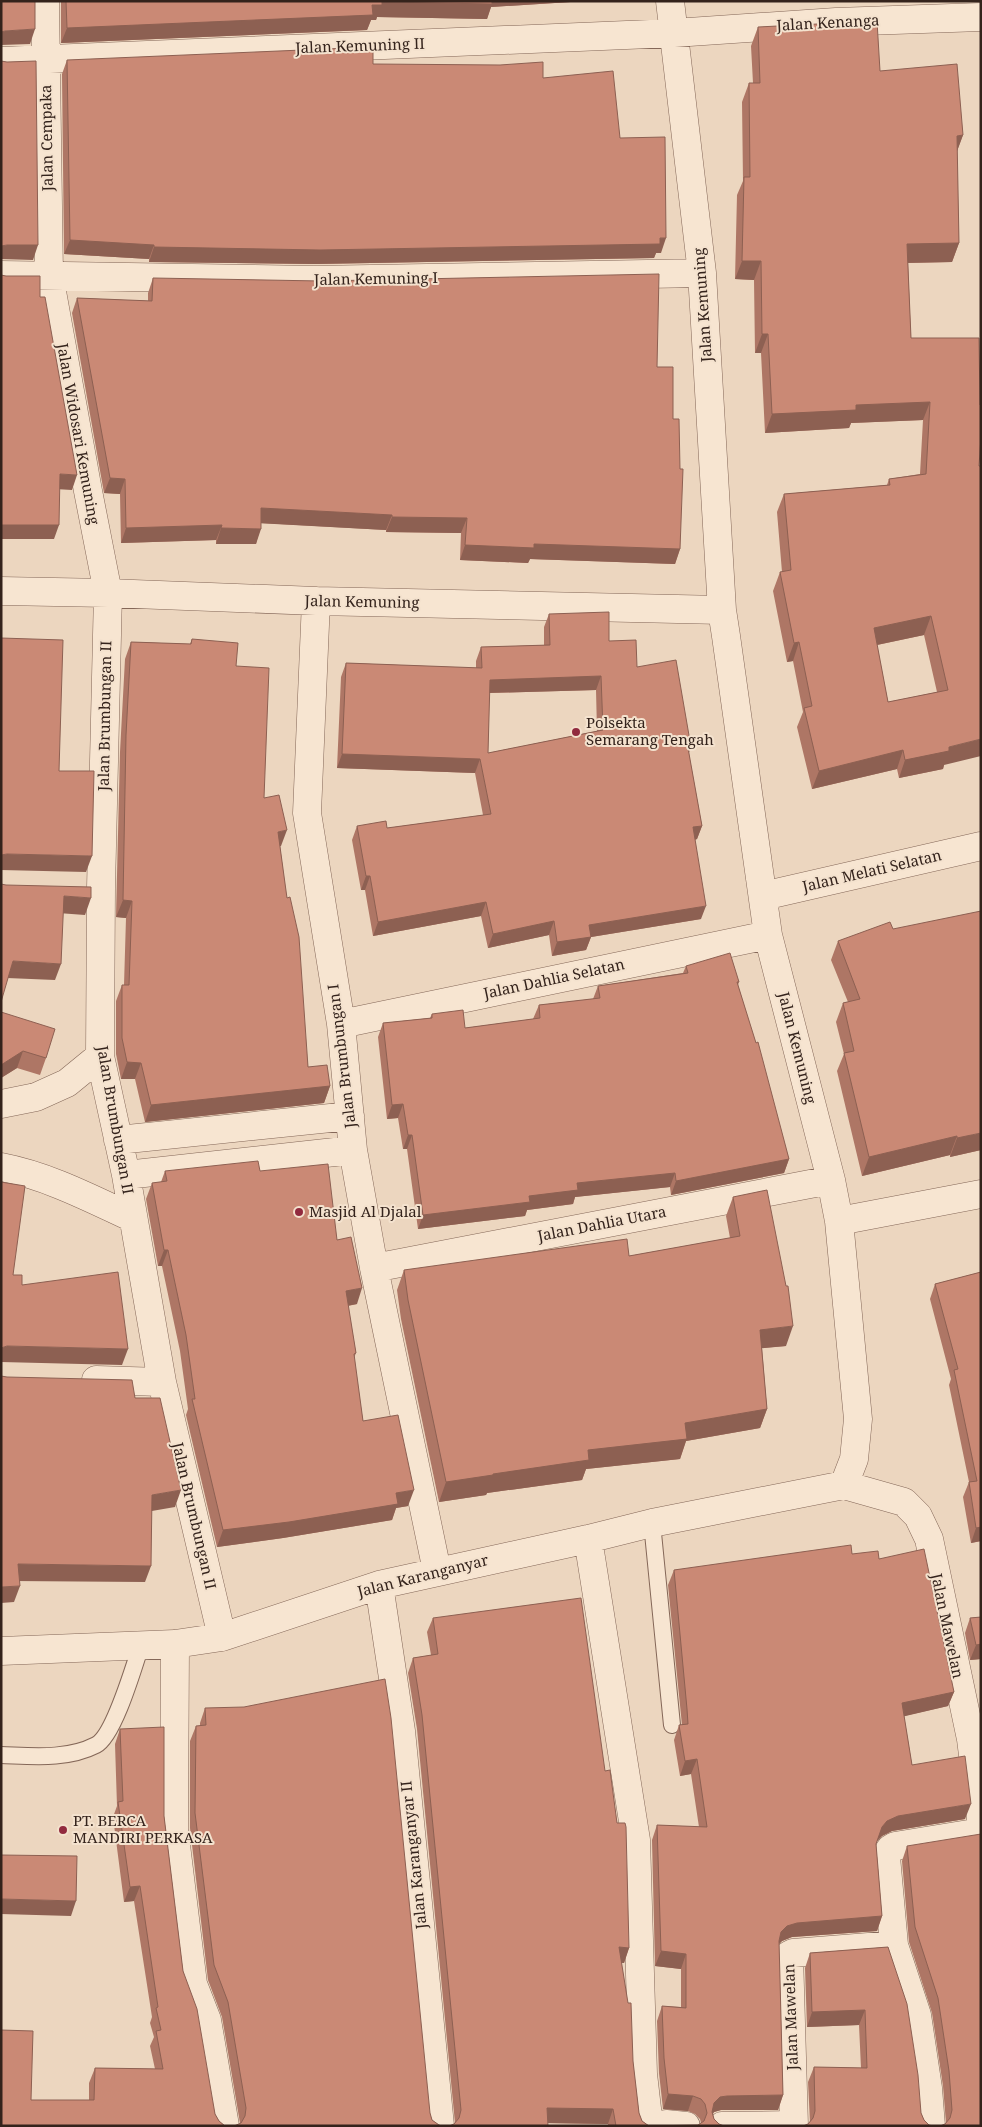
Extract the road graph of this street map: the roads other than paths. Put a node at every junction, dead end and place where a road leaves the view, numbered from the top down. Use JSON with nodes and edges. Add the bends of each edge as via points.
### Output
{"nodes":[{"id":1,"x":46,"y":1,"type":"edge"},
{"id":2,"x":670,"y":1,"type":"edge"},
{"id":3,"x":981,"y":17,"type":"edge"},
{"id":4,"x":674,"y":34,"type":"junction"},
{"id":5,"x":45,"y":58,"type":"junction"},
{"id":6,"x":1,"y":61,"type":"edge"},
{"id":7,"x":702,"y":273,"type":"junction"},
{"id":8,"x":1,"y":275,"type":"edge"},
{"id":9,"x":49,"y":275,"type":"junction"},
{"id":10,"x":1,"y":591,"type":"edge"},
{"id":11,"x":108,"y":593,"type":"junction"},
{"id":12,"x":316,"y":601,"type":"junction"},
{"id":13,"x":722,"y":610,"type":"junction"},
{"id":14,"x":981,"y":846,"type":"edge"},
{"id":15,"x":763,"y":896,"type":"junction"},
{"id":16,"x":768,"y":935,"type":"junction"},
{"id":17,"x":341,"y":1024,"type":"junction"},
{"id":18,"x":100,"y":1056,"type":"junction"},
{"id":19,"x":1,"y":1104,"type":"edge"},
{"id":20,"x":350,"y":1116,"type":"junction"},
{"id":21,"x":246,"y":1127,"type":"junction"},
{"id":22,"x":118,"y":1140,"type":"junction"},
{"id":23,"x":353,"y":1150,"type":"junction"},
{"id":24,"x":251,"y":1161,"type":"junction"},
{"id":25,"x":1,"y":1167,"type":"edge"},
{"id":26,"x":126,"y":1175,"type":"junction"},
{"id":27,"x":831,"y":1180,"type":"junction"},
{"id":28,"x":981,"y":1194,"type":"edge"},
{"id":29,"x":134,"y":1218,"type":"junction"},
{"id":30,"x":838,"y":1221,"type":"junction"},
{"id":31,"x":374,"y":1268,"type":"junction"},
{"id":32,"x":67,"y":1380,"type":"edge"},
{"id":33,"x":162,"y":1382,"type":"junction"},
{"id":34,"x":844,"y":1485,"type":"junction"},
{"id":35,"x":652,"y":1523,"type":"junction"},
{"id":36,"x":588,"y":1540,"type":"junction"},
{"id":37,"x":437,"y":1572,"type":"junction"},
{"id":38,"x":379,"y":1584,"type":"junction"},
{"id":39,"x":222,"y":1636,"type":"junction"},
{"id":40,"x":176,"y":1644,"type":"junction"},
{"id":41,"x":142,"y":1645,"type":"junction"},
{"id":42,"x":1,"y":1651,"type":"edge"},
{"id":43,"x":672,"y":1725,"type":"dead end"},
{"id":44,"x":976,"y":1738,"type":"edge"},
{"id":45,"x":1,"y":1755,"type":"edge"},
{"id":46,"x":981,"y":1819,"type":"edge"},
{"id":47,"x":981,"y":1832,"type":"edge"},
{"id":48,"x":894,"y":1945,"type":"junction"},
{"id":49,"x":794,"y":2125,"type":"edge"},
{"id":50,"x":225,"y":2126,"type":"edge"},
{"id":51,"x":440,"y":2126,"type":"edge"},
{"id":52,"x":649,"y":2126,"type":"edge"},
{"id":53,"x":653,"y":2126,"type":"edge"},
{"id":54,"x":686,"y":2126,"type":"edge"},
{"id":55,"x":722,"y":2126,"type":"edge"},
{"id":56,"x":931,"y":2126,"type":"edge"}],
"edges":[{"from":1,"to":5,"type":"street","name":"Jalan Cempaka"},
{"from":2,"to":4,"type":"street","name":"Jalan Kemuning"},
{"from":3,"to":4,"type":"street","name":"Jalan Kenanga","via":[[836,22]]},
{"from":4,"to":5,"type":"street","name":"Jalan Kemuning II"},
{"from":4,"to":7,"type":"street","name":"Jalan Kemuning"},
{"from":5,"to":6,"type":"street","name":"Jalan Kemuning II"},
{"from":5,"to":9,"type":"street","name":"Jalan Cempaka"},
{"from":7,"to":9,"type":"street","name":"Jalan Kemuning I","via":[[315,280]]},
{"from":7,"to":13,"type":"street","name":"Jalan Kemuning"},
{"from":8,"to":9,"type":"street","name":"Jalan Kemuning I"},
{"from":9,"to":11,"type":"street","name":"Jalan Widosari Kemuning"},
{"from":10,"to":11,"type":"street","name":"Jalan Kemuning"},
{"from":11,"to":12,"type":"street","name":"Jalan Kemuning"},
{"from":11,"to":18,"type":"street","name":"Jalan Brumbungan II","via":[[91,888]]},
{"from":12,"to":13,"type":"street","name":"Jalan Kemuning"},
{"from":12,"to":17,"type":"street","name":"Jalan Brumbungan I","via":[[307,813]]},
{"from":13,"to":15,"type":"street","name":"Jalan Kemuning"},
{"from":14,"to":15,"type":"street","name":"Jalan Melati Selatan"},
{"from":15,"to":16,"type":"street","name":"Jalan Kemuning"},
{"from":16,"to":17,"type":"street","name":"Jalan Dahlia Selatan"},
{"from":16,"to":27,"type":"street","name":"Jalan Kemuning"},
{"from":17,"to":20,"type":"street","name":"Jalan Brumbungan I"},
{"from":18,"to":19,"type":"street","via":[[67,1083],[36,1097]]},
{"from":18,"to":22,"type":"street","name":"Jalan Brumbungan II"},
{"from":20,"to":21,"type":"street"},
{"from":20,"to":23,"type":"street","name":"Jalan Brumbungan I"},
{"from":21,"to":22,"type":"street"},
{"from":21,"to":24,"type":"street"},
{"from":22,"to":26,"type":"street","name":"Jalan Brumbungan II"},
{"from":23,"to":24,"type":"street"},
{"from":23,"to":31,"type":"street","name":"Jalan Brumbungan I"},
{"from":24,"to":26,"type":"street"},
{"from":25,"to":29,"type":"street","via":[[60,1184]]},
{"from":26,"to":29,"type":"street","name":"Jalan Brumbungan II"},
{"from":27,"to":30,"type":"street","name":"Jalan Kemuning"},
{"from":27,"to":31,"type":"street","name":"Jalan Dahlia Utara"},
{"from":28,"to":30,"type":"street"},
{"from":29,"to":33,"type":"street","name":"Jalan Brumbungan II"},
{"from":30,"to":34,"type":"street","name":"Jalan Kemuning","via":[[858,1419],[854,1459]]},
{"from":31,"to":37,"type":"street","name":"Jalan Brumbungan I"},
{"from":32,"to":33,"type":"street"},
{"from":33,"to":39,"type":"street","name":"Jalan Brumbungan II"},
{"from":34,"to":35,"type":"street","name":"Jalan Karanganyar"},
{"from":34,"to":44,"type":"street","name":"Jalan Mawelan","via":[[904,1502],[918,1516],[928,1539]]},
{"from":35,"to":36,"type":"street","name":"Jalan Karanganyar"},
{"from":35,"to":43,"type":"lane"},
{"from":36,"to":37,"type":"street","name":"Jalan Karanganyar"},
{"from":36,"to":52,"type":"street","via":[[636,1840],[643,2074]]},
{"from":37,"to":38,"type":"street","name":"Jalan Karanganyar"},
{"from":38,"to":39,"type":"street","name":"Jalan Karanganyar"},
{"from":38,"to":51,"type":"street","name":"Jalan Karanganyar II","via":[[402,1731]]},
{"from":39,"to":40,"type":"street","name":"Jalan Karanganyar"},
{"from":40,"to":41,"type":"street","name":"Jalan Karanganyar"},
{"from":40,"to":50,"type":"street","via":[[174,1829],[193,1984],[207,2020]]},
{"from":41,"to":42,"type":"street","name":"Jalan Karanganyar"},
{"from":41,"to":45,"type":"lane","via":[[120,1709],[98,1744],[73,1754]]},
{"from":44,"to":46,"type":"street","name":"Jalan Mawelan"},
{"from":47,"to":48,"type":"street","via":[[890,1849],[886,1857]]},
{"from":48,"to":49,"type":"street","name":"Jalan Mawelan","via":[[789,1955]]},
{"from":48,"to":56,"type":"street","via":[[917,2014]]},
{"from":49,"to":55,"type":"street"},
{"from":53,"to":54,"type":"street"}]}
